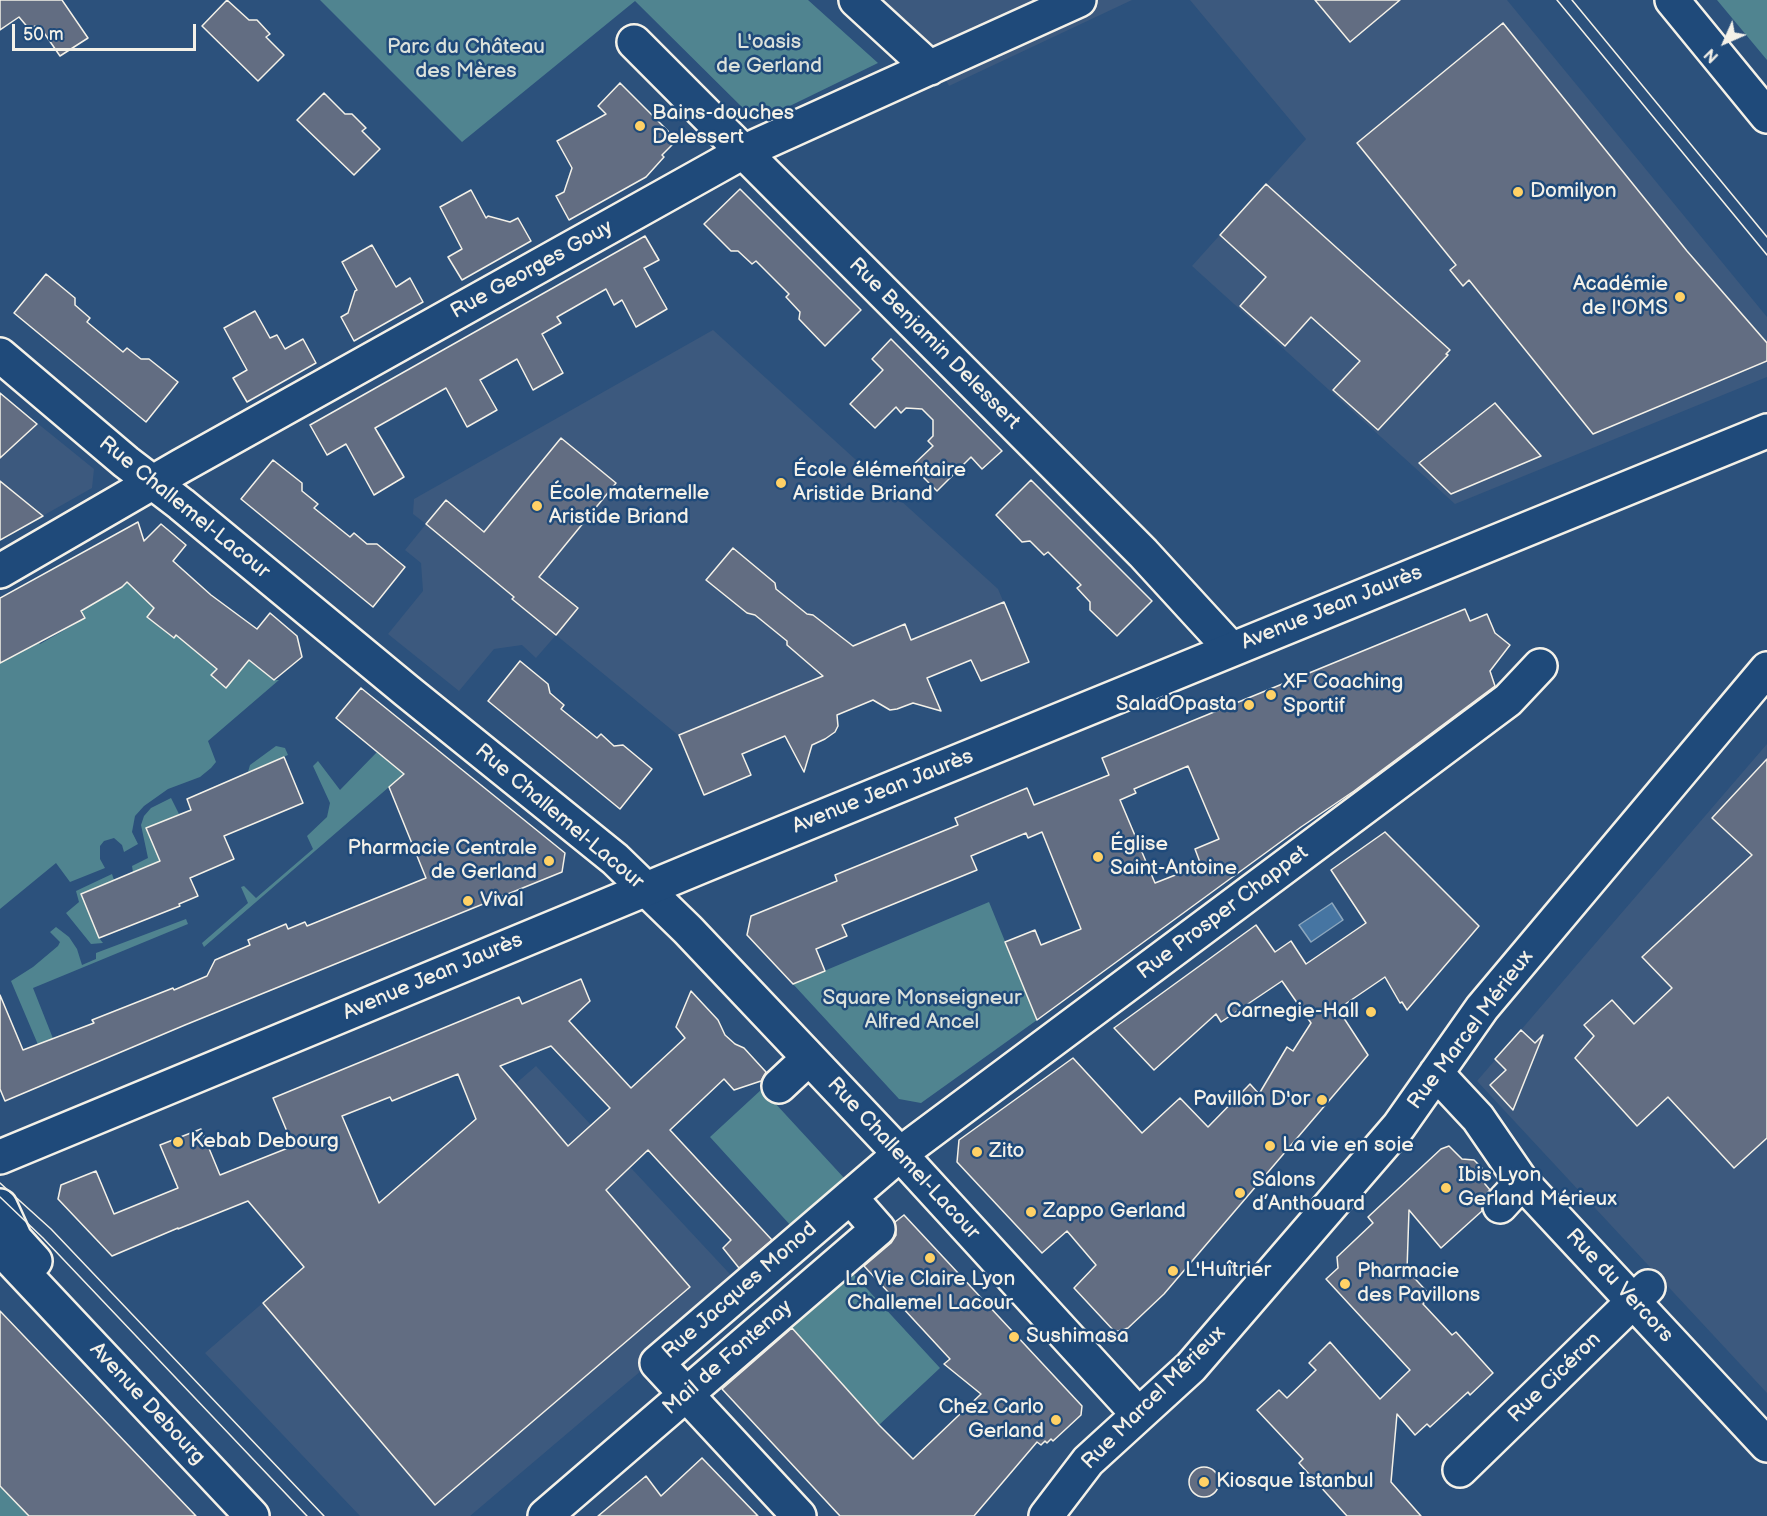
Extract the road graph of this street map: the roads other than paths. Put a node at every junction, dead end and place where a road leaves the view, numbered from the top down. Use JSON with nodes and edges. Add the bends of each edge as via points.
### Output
{"nodes":[{"id":1,"x":856,"y":0,"type":"edge"},
{"id":2,"x":1079,"y":0,"type":"edge"},
{"id":3,"x":1672,"y":0,"type":"edge"},
{"id":4,"x":634,"y":42,"type":"dead end"},
{"id":5,"x":930,"y":68,"type":"junction"},
{"id":6,"x":1767,"y":116,"type":"edge"},
{"id":7,"x":743,"y":152,"type":"junction"},
{"id":8,"x":0,"y":356,"type":"edge"},
{"id":9,"x":1767,"y":431,"type":"edge"},
{"id":10,"x":153,"y":483,"type":"junction"},
{"id":11,"x":0,"y":571,"type":"edge"},
{"id":12,"x":1231,"y":649,"type":"junction"},
{"id":13,"x":1540,"y":666,"type":"dead end"},
{"id":14,"x":1767,"y":669,"type":"edge"},
{"id":15,"x":646,"y":890,"type":"junction"},
{"id":16,"x":809,"y":1058,"type":"junction"},
{"id":17,"x":1436,"y":1073,"type":"junction"},
{"id":18,"x":779,"y":1086,"type":"dead end"},
{"id":19,"x":1478,"y":1119,"type":"junction"},
{"id":20,"x":900,"y":1154,"type":"junction"},
{"id":21,"x":0,"y":1157,"type":"edge"},
{"id":22,"x":1522,"y":1182,"type":"junction"},
{"id":23,"x":850,"y":1197,"type":"junction"},
{"id":24,"x":0,"y":1206,"type":"edge"},
{"id":25,"x":1500,"y":1206,"type":"dead end"},
{"id":26,"x":0,"y":1248,"type":"edge"},
{"id":27,"x":42,"y":1292,"type":"junction"},
{"id":28,"x":738,"y":1293,"type":"junction"},
{"id":29,"x":1642,"y":1294,"type":"junction"},
{"id":30,"x":768,"y":1326,"type":"junction"},
{"id":31,"x":687,"y":1395,"type":"junction"},
{"id":32,"x":1767,"y":1411,"type":"edge"},
{"id":33,"x":1138,"y":1414,"type":"junction"},
{"id":34,"x":1767,"y":1445,"type":"edge"},
{"id":35,"x":1460,"y":1470,"type":"dead end"},
{"id":36,"x":252,"y":1516,"type":"edge"},
{"id":37,"x":545,"y":1516,"type":"edge"},
{"id":38,"x":799,"y":1516,"type":"edge"},
{"id":39,"x":1046,"y":1516,"type":"edge"}],
"edges":[{"from":1,"to":5,"type":"street"},
{"from":2,"to":5,"type":"street","name":"Rue Georges Gouy"},
{"from":3,"to":6,"type":"street"},
{"from":4,"to":7,"type":"street","name":"Rue Benjamin Delessert"},
{"from":5,"to":7,"type":"street","name":"Rue Georges Gouy"},
{"from":7,"to":10,"type":"street","name":"Rue Georges Gouy"},
{"from":7,"to":12,"type":"street","name":"Rue Benjamin Delessert","via":[[1143,554]]},
{"from":8,"to":10,"type":"street","name":"Rue Challemel-Lacour"},
{"from":9,"to":12,"type":"street","name":"Avenue Jean Jaurès"},
{"from":10,"to":11,"type":"street","name":"Rue Georges Gouy"},
{"from":10,"to":15,"type":"street","name":"Rue Challemel-Lacour","via":[[615,859]]},
{"from":12,"to":15,"type":"street","name":"Avenue Jean Jaurès"},
{"from":13,"to":20,"type":"street","name":"Rue Prosper Chappet","via":[[1508,700]]},
{"from":14,"to":17,"type":"street","name":"Rue Marcel Mérieux","via":[[1482,1008]]},
{"from":15,"to":16,"type":"street","name":"Rue Challemel-Lacour"},
{"from":15,"to":21,"type":"street","name":"Avenue Jean Jaurès"},
{"from":16,"to":18,"type":"street"},
{"from":16,"to":20,"type":"street","name":"Rue Challemel-Lacour"},
{"from":17,"to":19,"type":"street","name":"Rue du Vercors"},
{"from":17,"to":33,"type":"street","name":"Rue Marcel Mérieux","via":[[1399,1126],[1191,1368]]},
{"from":19,"to":22,"type":"street","name":"Rue du Vercors"},
{"from":19,"to":29,"type":"street","name":"Rue du Vercors","via":[[1528,1158]]},
{"from":20,"to":23,"type":"street","name":"Rue Jacques Monod"},
{"from":20,"to":33,"type":"street","name":"Rue Challemel-Lacour"},
{"from":22,"to":25,"type":"street"},
{"from":22,"to":29,"type":"street","name":"Rue du Vercors"},
{"from":23,"to":28,"type":"street","name":"Rue Jacques Monod"},
{"from":23,"to":30,"type":"street","name":"Mail de Fontenay","via":[[878,1230]]},
{"from":24,"to":27,"type":"street","name":"Avenue Debourg","via":[[15,1239],[34,1260]]},
{"from":26,"to":27,"type":"street","name":"Avenue Debourg"},
{"from":27,"to":36,"type":"street","name":"Avenue Debourg"},
{"from":28,"to":30,"type":"street"},
{"from":28,"to":31,"type":"street","name":"Rue Jacques Monod","via":[[657,1363]]},
{"from":29,"to":32,"type":"street","name":"Rue du Vercors"},
{"from":29,"to":34,"type":"street","name":"Rue du Vercors"},
{"from":29,"to":35,"type":"street","name":"Rue Cicéron"},
{"from":30,"to":31,"type":"street","name":"Mail de Fontenay"},
{"from":31,"to":37,"type":"street","name":"Mail de Fontenay"},
{"from":31,"to":38,"type":"street","name":"Rue Jacques Monod"},
{"from":33,"to":39,"type":"street","name":"Rue Marcel Mérieux","via":[[1088,1461]]}]}
